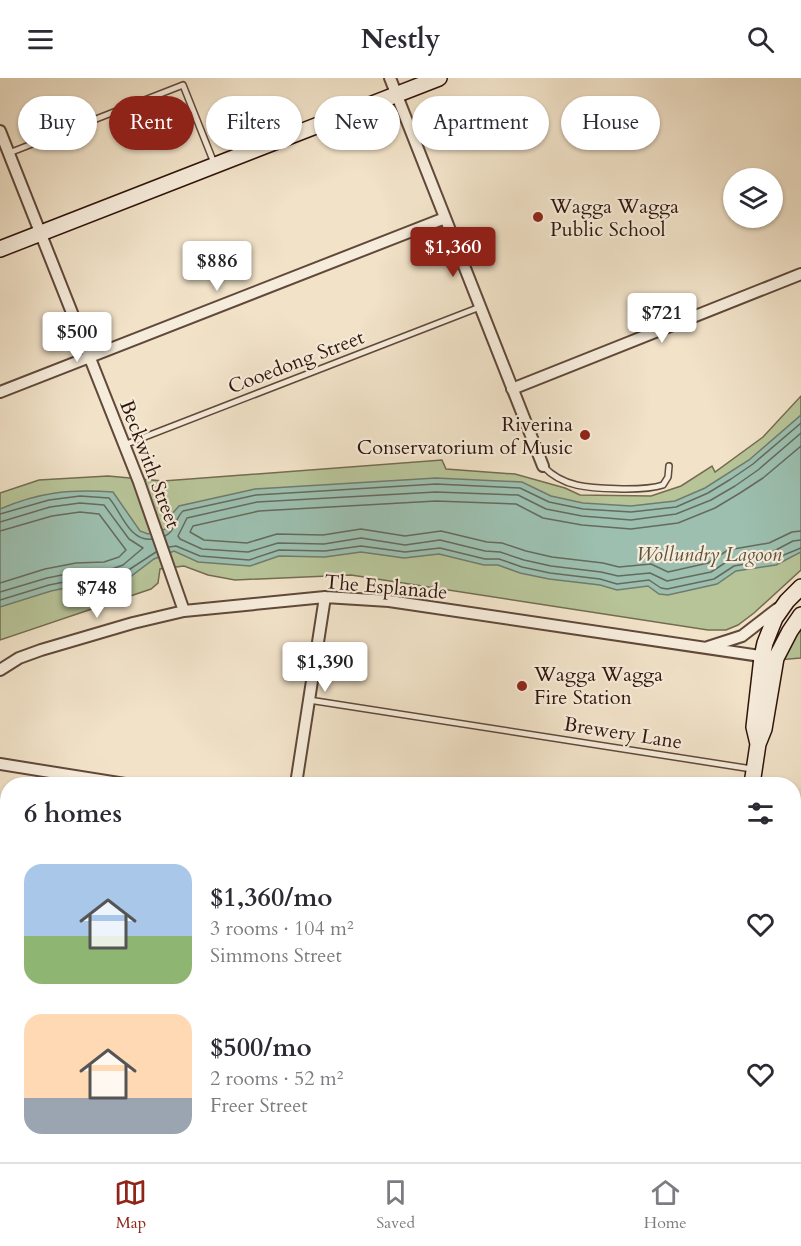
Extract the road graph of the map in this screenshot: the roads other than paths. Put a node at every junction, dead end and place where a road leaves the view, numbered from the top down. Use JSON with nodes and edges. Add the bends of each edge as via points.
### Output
{"nodes":[{"id":1,"x":390,"y":78,"type":"edge"},
{"id":2,"x":439,"y":78,"type":"edge"},
{"id":3,"x":397,"y":94,"type":"junction"},
{"id":4,"x":0,"y":131,"type":"edge"},
{"id":5,"x":5,"y":148,"type":"edge"},
{"id":6,"x":215,"y":165,"type":"junction"},
{"id":7,"x":445,"y":218,"type":"junction"},
{"id":8,"x":39,"y":234,"type":"junction"},
{"id":9,"x":0,"y":249,"type":"edge"},
{"id":10,"x":801,"y":274,"type":"edge"},
{"id":11,"x":480,"y":307,"type":"junction"},
{"id":12,"x":91,"y":358,"type":"junction"},
{"id":13,"x":512,"y":388,"type":"junction"},
{"id":14,"x":0,"y":392,"type":"edge"},
{"id":15,"x":124,"y":445,"type":"junction"},
{"id":16,"x":669,"y":466,"type":"dead end"},
{"id":17,"x":545,"y":468,"type":"joint"},
{"id":18,"x":801,"y":587,"type":"edge"},
{"id":19,"x":325,"y":597,"type":"junction"},
{"id":20,"x":787,"y":601,"type":"junction"},
{"id":21,"x":183,"y":611,"type":"junction"},
{"id":22,"x":801,"y":615,"type":"edge"},
{"id":23,"x":704,"y":648,"type":"junction"},
{"id":24,"x":769,"y":657,"type":"junction"},
{"id":25,"x":0,"y":670,"type":"edge"},
{"id":26,"x":309,"y":700,"type":"junction"},
{"id":27,"x":0,"y":764,"type":"edge"},
{"id":28,"x":81,"y":777,"type":"edge"},
{"id":29,"x":297,"y":777,"type":"edge"},
{"id":30,"x":754,"y":777,"type":"edge"}],
"edges":[{"from":1,"to":3,"type":"street"},
{"from":2,"to":3,"type":"main road"},
{"from":3,"to":6,"type":"main road"},
{"from":3,"to":7,"type":"street"},
{"from":4,"to":5,"type":"street","name":"Beckwith Street"},
{"from":5,"to":6,"type":"lane","via":[[183,85]]},
{"from":5,"to":8,"type":"street","name":"Beckwith Street"},
{"from":6,"to":8,"type":"main road"},
{"from":7,"to":11,"type":"street"},
{"from":7,"to":12,"type":"street"},
{"from":8,"to":9,"type":"main road"},
{"from":8,"to":12,"type":"street","name":"Beckwith Street"},
{"from":10,"to":13,"type":"street"},
{"from":11,"to":13,"type":"street"},
{"from":11,"to":15,"type":"lane","name":"Cooedong Street"},
{"from":12,"to":14,"type":"street"},
{"from":12,"to":15,"type":"street","name":"Beckwith Street"},
{"from":13,"to":17,"type":"street"},
{"from":15,"to":21,"type":"street","name":"Beckwith Street"},
{"from":16,"to":17,"type":"lane","via":[[666,482],[641,489],[577,486]]},
{"from":18,"to":20,"type":"main road"},
{"from":19,"to":21,"type":"street","name":"The Esplanade"},
{"from":19,"to":23,"type":"street","name":"The Esplanade","via":[[389,601]]},
{"from":19,"to":26,"type":"street"},
{"from":20,"to":23,"type":"street","name":"The Esplanade","via":[[742,636]]},
{"from":20,"to":24,"type":"main road","via":[[770,629]]},
{"from":21,"to":25,"type":"street","name":"The Esplanade","via":[[41,650]]},
{"from":22,"to":24,"type":"main road"},
{"from":23,"to":24,"type":"street","name":"The Esplanade"},
{"from":24,"to":30,"type":"main road","via":[[754,727],[758,744]]},
{"from":26,"to":29,"type":"street"},
{"from":26,"to":30,"type":"lane","name":"Brewery Lane"},
{"from":27,"to":28,"type":"street"}]}
